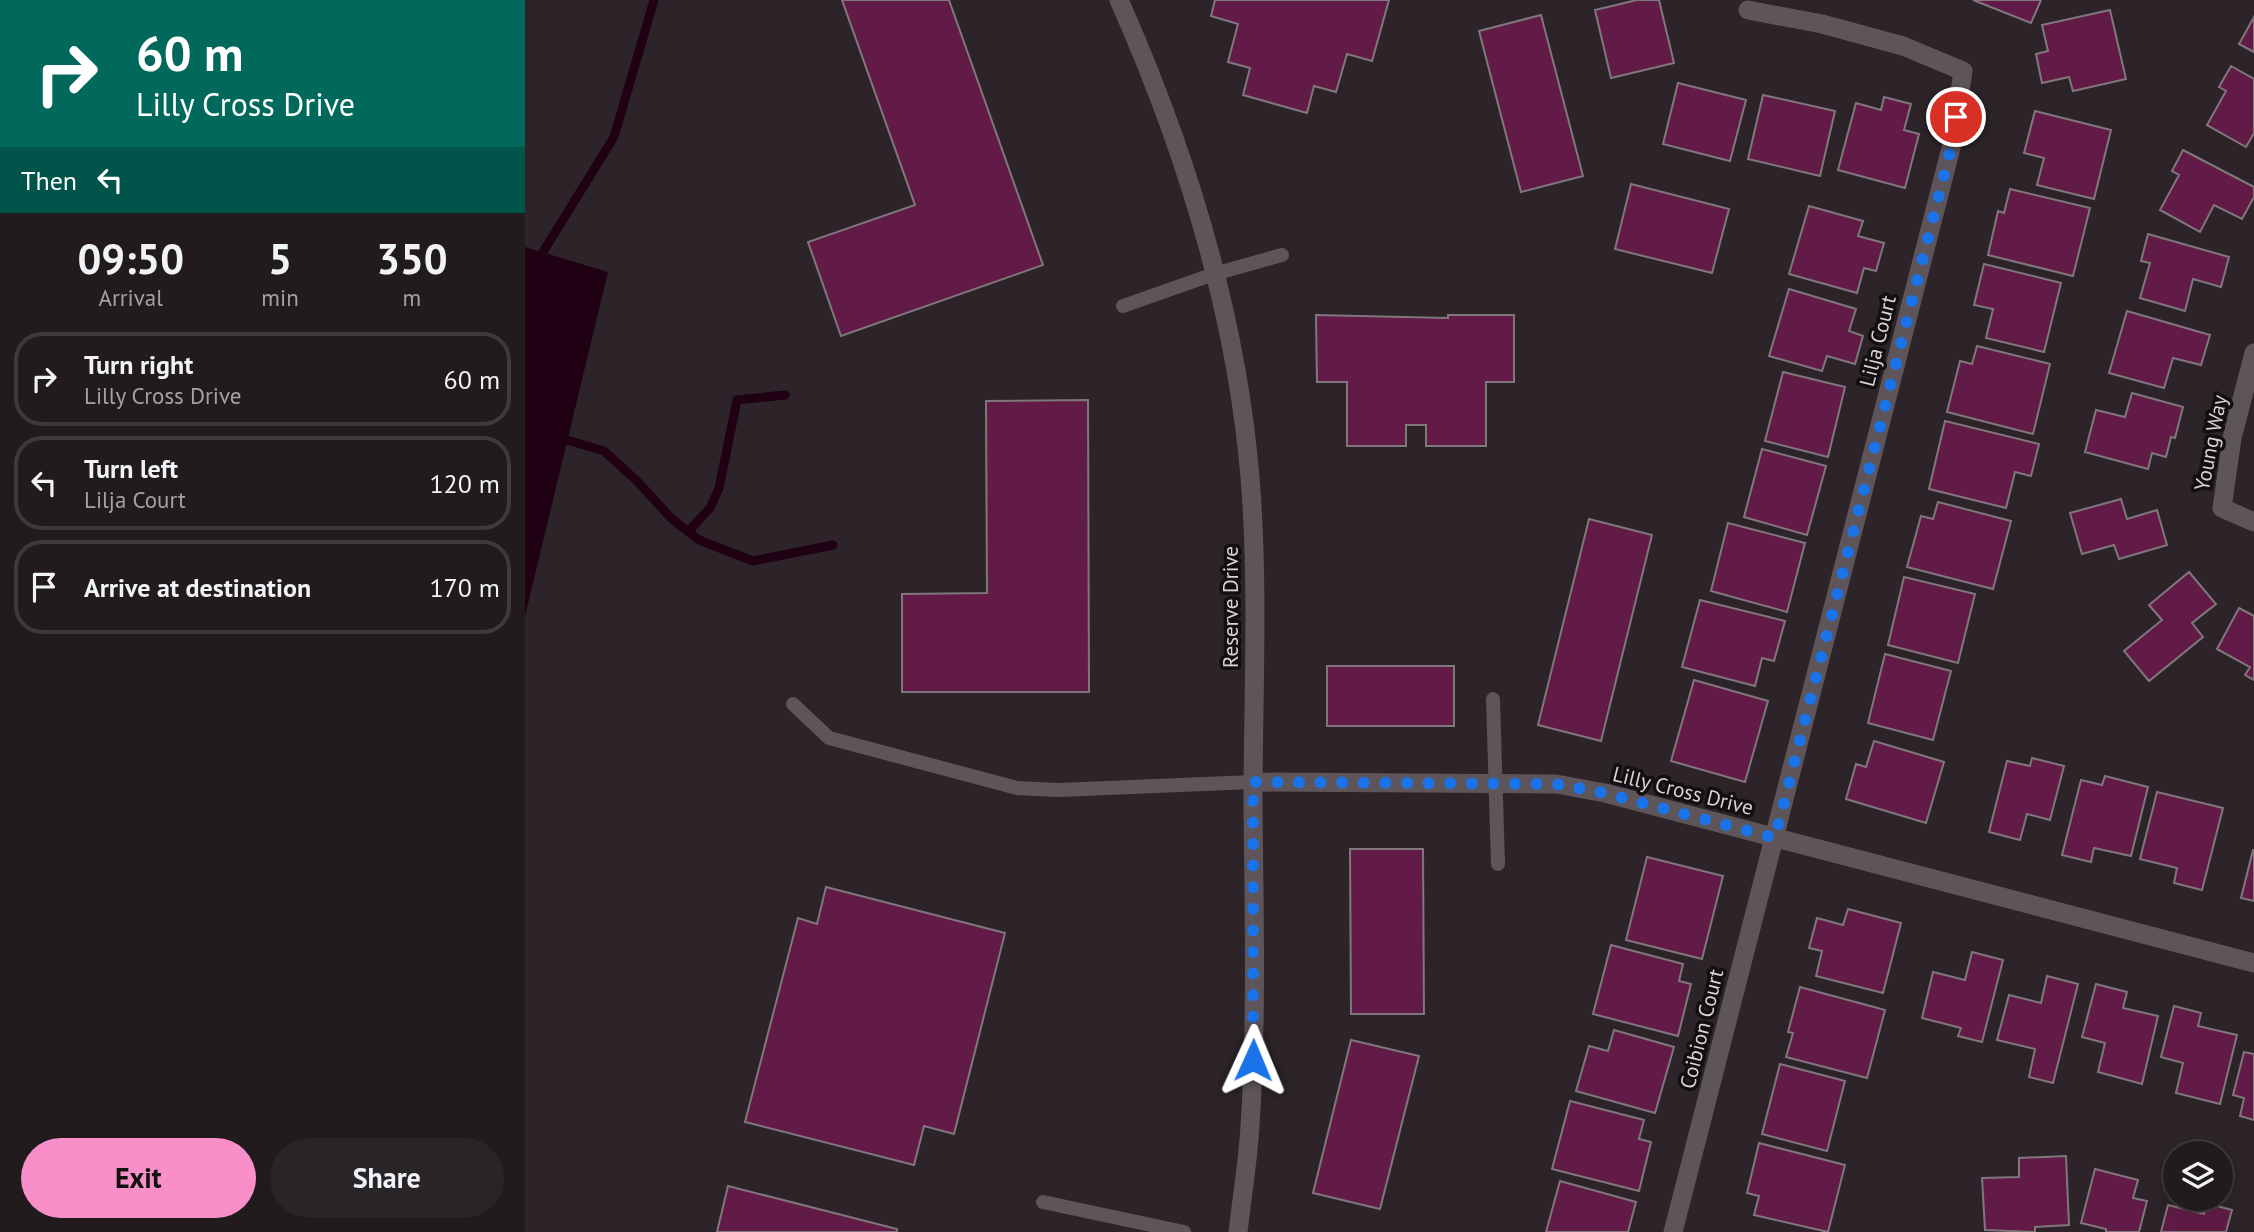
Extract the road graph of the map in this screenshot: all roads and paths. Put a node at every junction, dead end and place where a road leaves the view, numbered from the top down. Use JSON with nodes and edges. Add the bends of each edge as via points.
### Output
{"nodes":[{"id":1,"x":1119,"y":0,"type":"edge"},
{"id":2,"x":1748,"y":10,"type":"dead end"},
{"id":3,"x":1282,"y":255,"type":"dead end"},
{"id":4,"x":1214,"y":274,"type":"junction"},
{"id":5,"x":1123,"y":306,"type":"dead end"},
{"id":6,"x":2254,"y":353,"type":"edge"},
{"id":7,"x":2254,"y":522,"type":"edge"},
{"id":8,"x":1493,"y":699,"type":"dead end"},
{"id":9,"x":793,"y":704,"type":"dead end"},
{"id":10,"x":1253,"y":782,"type":"junction"},
{"id":11,"x":1495,"y":782,"type":"junction"},
{"id":12,"x":1775,"y":838,"type":"junction"},
{"id":13,"x":1498,"y":864,"type":"dead end"},
{"id":14,"x":2254,"y":963,"type":"edge"},
{"id":15,"x":1043,"y":1202,"type":"dead end"},
{"id":16,"x":1184,"y":1232,"type":"edge"},
{"id":17,"x":1238,"y":1232,"type":"edge"},
{"id":18,"x":1673,"y":1232,"type":"edge"}],
"edges":[{"from":1,"to":4,"type":"street","name":"Reserve Drive","via":[[1161,99]]},
{"from":2,"to":12,"type":"street","name":"Lilja Court","via":[[1903,46],[1963,71],[1953,140]]},
{"from":3,"to":4,"type":"lane"},
{"from":4,"to":5,"type":"lane"},
{"from":4,"to":10,"type":"street","name":"Reserve Drive","via":[[1237,377],[1250,476],[1255,625]]},
{"from":6,"to":7,"type":"street","name":"Young Way","via":[[2232,438],[2222,508]]},
{"from":8,"to":11,"type":"lane"},
{"from":9,"to":10,"type":"lane","via":[[829,738],[1017,788]]},
{"from":10,"to":11,"type":"street","name":"Lilly Cross Drive"},
{"from":10,"to":17,"type":"street","name":"Reserve Drive","via":[[1252,1084]]},
{"from":11,"to":12,"type":"street","name":"Lilly Cross Drive","via":[[1556,784],[1605,793]]},
{"from":11,"to":13,"type":"lane"},
{"from":12,"to":14,"type":"street","name":"Lilly Cross Drive"},
{"from":12,"to":18,"type":"street","name":"Coibion Court"},
{"from":15,"to":16,"type":"lane"}]}
